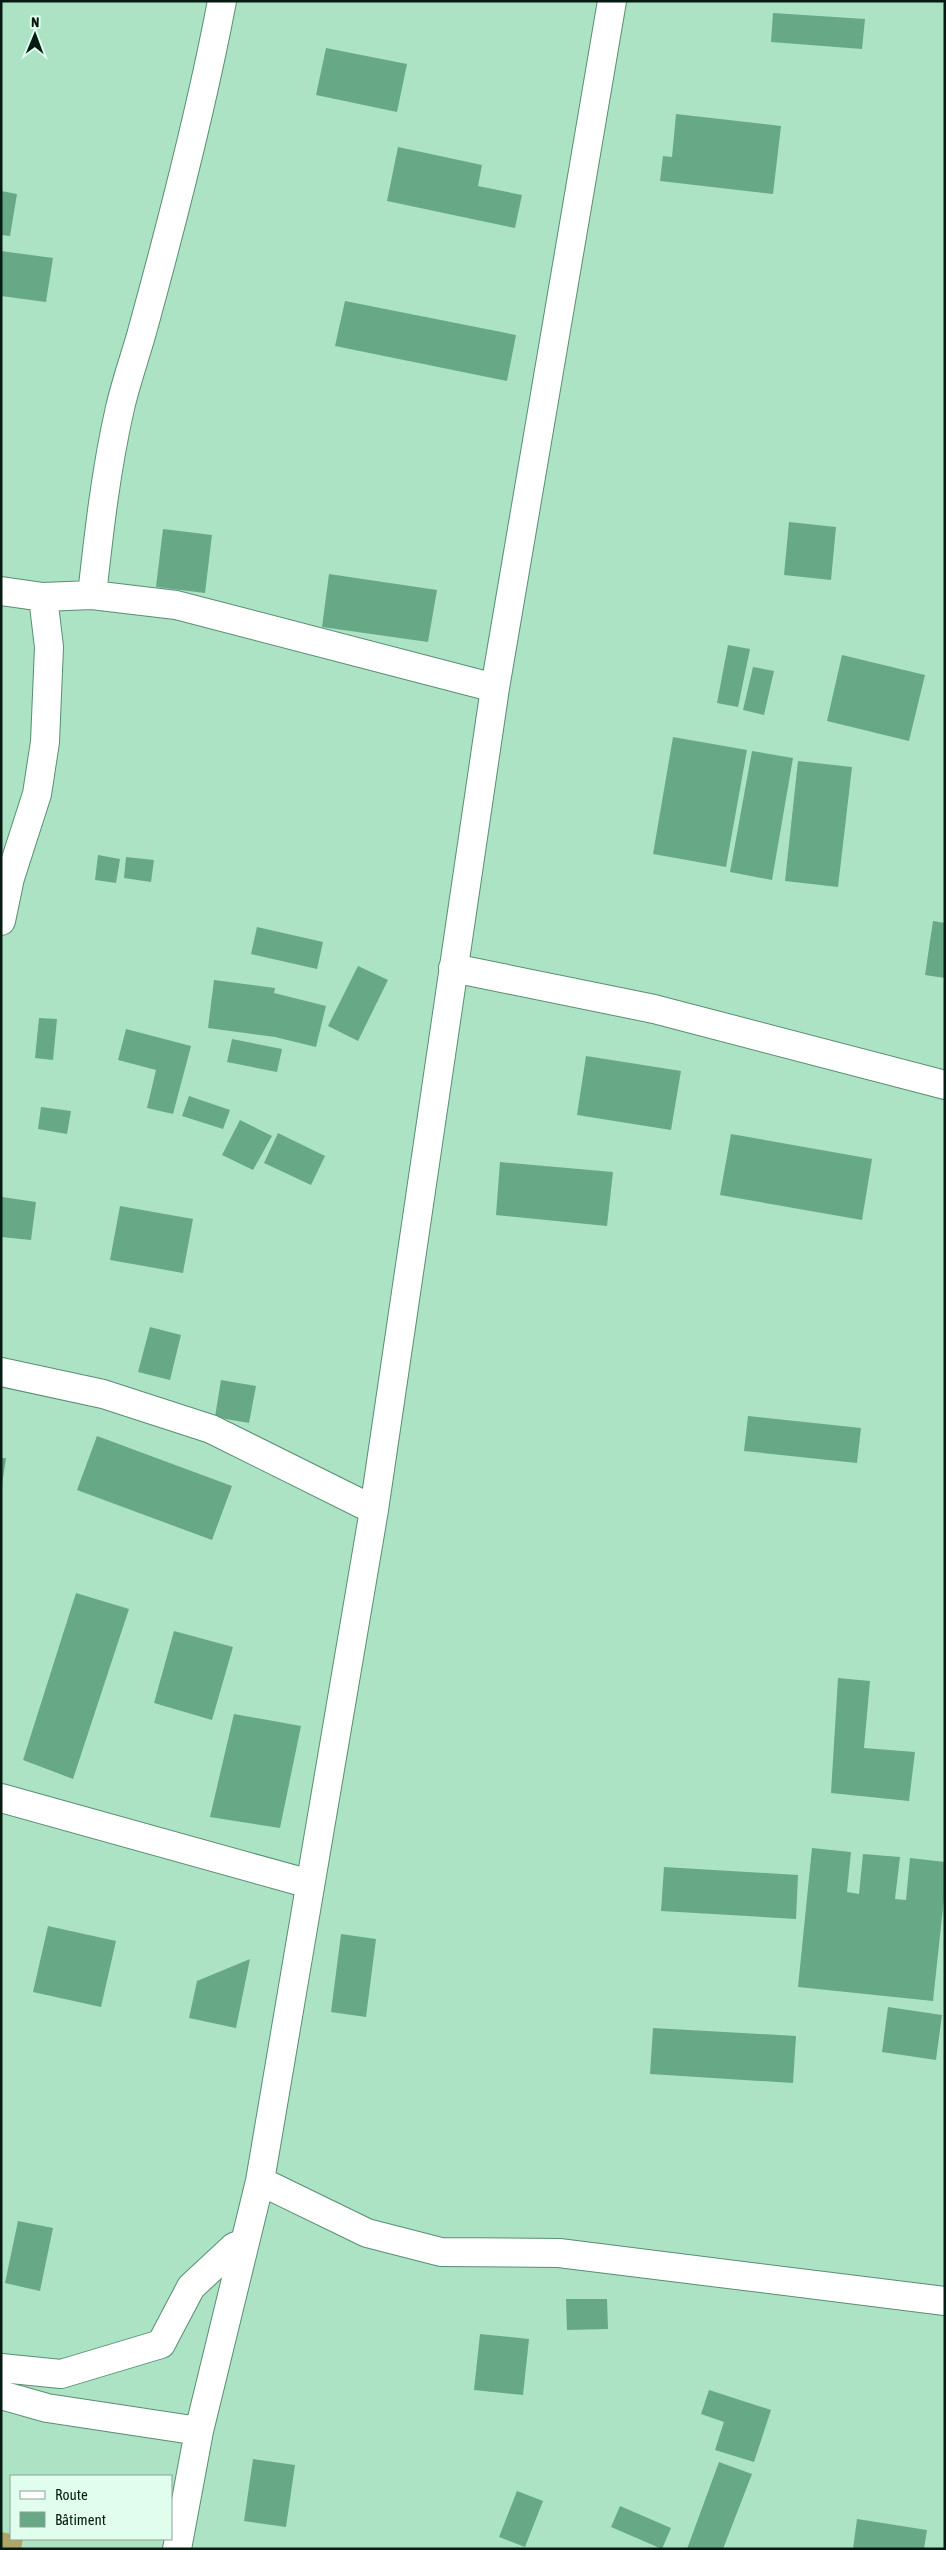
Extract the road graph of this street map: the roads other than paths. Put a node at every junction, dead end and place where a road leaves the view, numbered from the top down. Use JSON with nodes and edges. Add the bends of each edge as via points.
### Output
{"nodes":[{"id":1,"x":222,"y":1,"type":"edge"},
{"id":2,"x":612,"y":1,"type":"edge"},
{"id":3,"x":1,"y":591,"type":"edge"},
{"id":4,"x":92,"y":595,"type":"junction"},
{"id":5,"x":43,"y":597,"type":"junction"},
{"id":6,"x":495,"y":688,"type":"junction"},
{"id":7,"x":1,"y":921,"type":"edge"},
{"id":8,"x":453,"y":968,"type":"junction"},
{"id":9,"x":945,"y":1086,"type":"edge"},
{"id":10,"x":1,"y":1372,"type":"edge"},
{"id":11,"x":374,"y":1510,"type":"junction"},
{"id":12,"x":1,"y":1798,"type":"edge"},
{"id":13,"x":310,"y":1884,"type":"junction"},
{"id":14,"x":260,"y":2181,"type":"junction"},
{"id":15,"x":244,"y":2243,"type":"junction"},
{"id":16,"x":945,"y":2301,"type":"edge"},
{"id":17,"x":1,"y":2368,"type":"edge"},
{"id":18,"x":1,"y":2395,"type":"edge"},
{"id":19,"x":199,"y":2432,"type":"junction"},
{"id":20,"x":177,"y":2549,"type":"edge"}],
"edges":[{"from":1,"to":4,"type":"street","via":[[175,202],[120,407],[105,485]]},
{"from":2,"to":6,"type":"street"},
{"from":3,"to":5,"type":"street"},
{"from":4,"to":5,"type":"street"},
{"from":4,"to":6,"type":"street","via":[[176,605]]},
{"from":5,"to":7,"type":"street","via":[[49,647],[45,742],[37,794],[10,878]]},
{"from":6,"to":8,"type":"street"},
{"from":8,"to":9,"type":"street","via":[[654,1009]]},
{"from":8,"to":11,"type":"street"},
{"from":10,"to":11,"type":"street","via":[[104,1394],[211,1429]]},
{"from":11,"to":13,"type":"street"},
{"from":12,"to":13,"type":"street"},
{"from":13,"to":14,"type":"street"},
{"from":14,"to":15,"type":"street"},
{"from":14,"to":16,"type":"street","via":[[367,2233],[441,2252],[559,2252]]},
{"from":15,"to":17,"type":"street","via":[[234,2247],[191,2287],[161,2344],[60,2374]]},
{"from":15,"to":19,"type":"street"},
{"from":18,"to":19,"type":"street","via":[[47,2408]]},
{"from":19,"to":20,"type":"street"}]}
